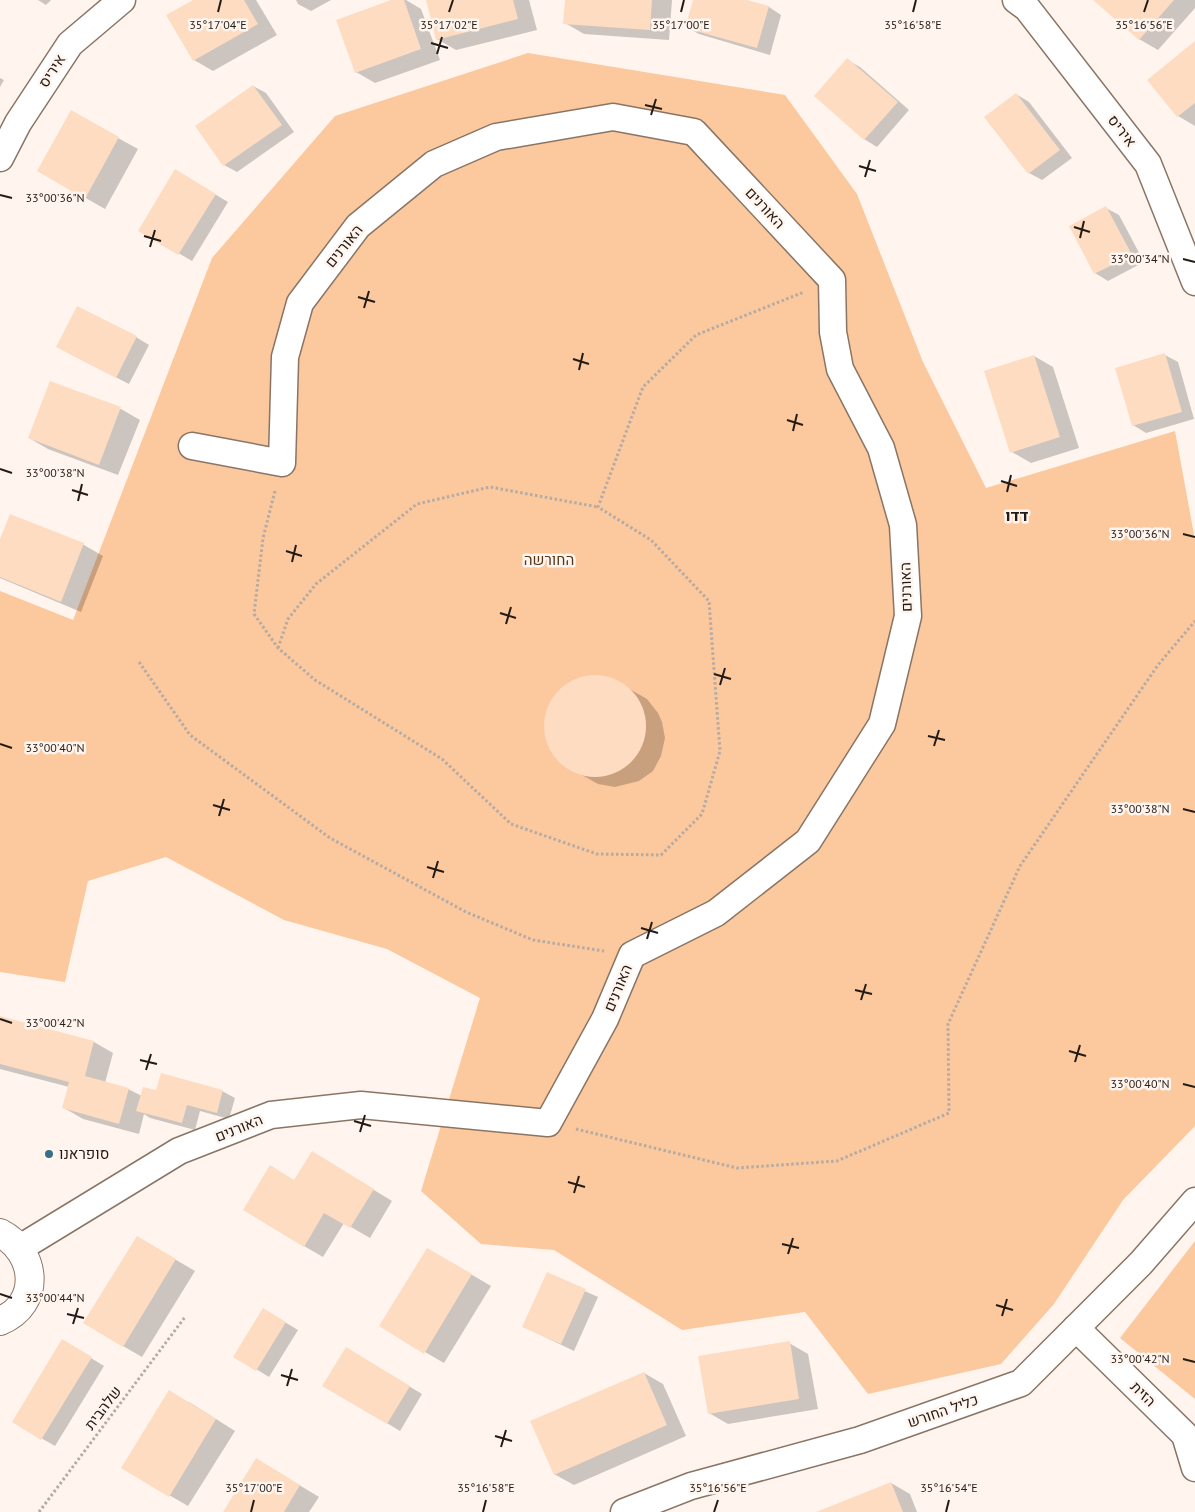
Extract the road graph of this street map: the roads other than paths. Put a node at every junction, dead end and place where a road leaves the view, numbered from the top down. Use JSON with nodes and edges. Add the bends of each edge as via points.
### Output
{"nodes":[{"id":1,"x":122,"y":0,"type":"edge"},
{"id":2,"x":1016,"y":0,"type":"edge"},
{"id":3,"x":0,"y":158,"type":"edge"},
{"id":4,"x":1195,"y":282,"type":"edge"},
{"id":5,"x":192,"y":446,"type":"dead end"},
{"id":6,"x":1195,"y":1201,"type":"edge"},
{"id":7,"x":10,"y":1240,"type":"edge"},
{"id":8,"x":0,"y":1321,"type":"edge"},
{"id":9,"x":1076,"y":1328,"type":"junction"},
{"id":10,"x":1195,"y":1468,"type":"edge"},
{"id":11,"x":624,"y":1512,"type":"edge"}],
"edges":[{"from":1,"to":3,"type":"street","name":"איריס","via":[[70,44],[18,123]]},
{"from":2,"to":4,"type":"street","name":"איריס","via":[[1027,8],[1148,164]]},
{"from":5,"to":7,"type":"street","name":"האורנים","via":[[282,463],[285,357],[300,303],[358,226],[434,164],[496,137],[613,117],[694,132],[832,280],[834,332],[840,369],[881,448],[903,525],[908,616],[882,724],[808,841],[716,913],[632,955],[605,1019],[548,1123],[361,1105],[271,1115],[179,1151]]},
{"from":6,"to":9,"type":"street","name":"כליל החורש","via":[[1141,1263]]},
{"from":7,"to":8,"type":"street","via":[[27,1262],[30,1279],[27,1294],[19,1308]]},
{"from":9,"to":10,"type":"street","name":"הזית","via":[[1186,1435]]},
{"from":9,"to":11,"type":"street","name":"כליל החורש","via":[[1022,1383],[860,1440],[691,1486]]}]}
